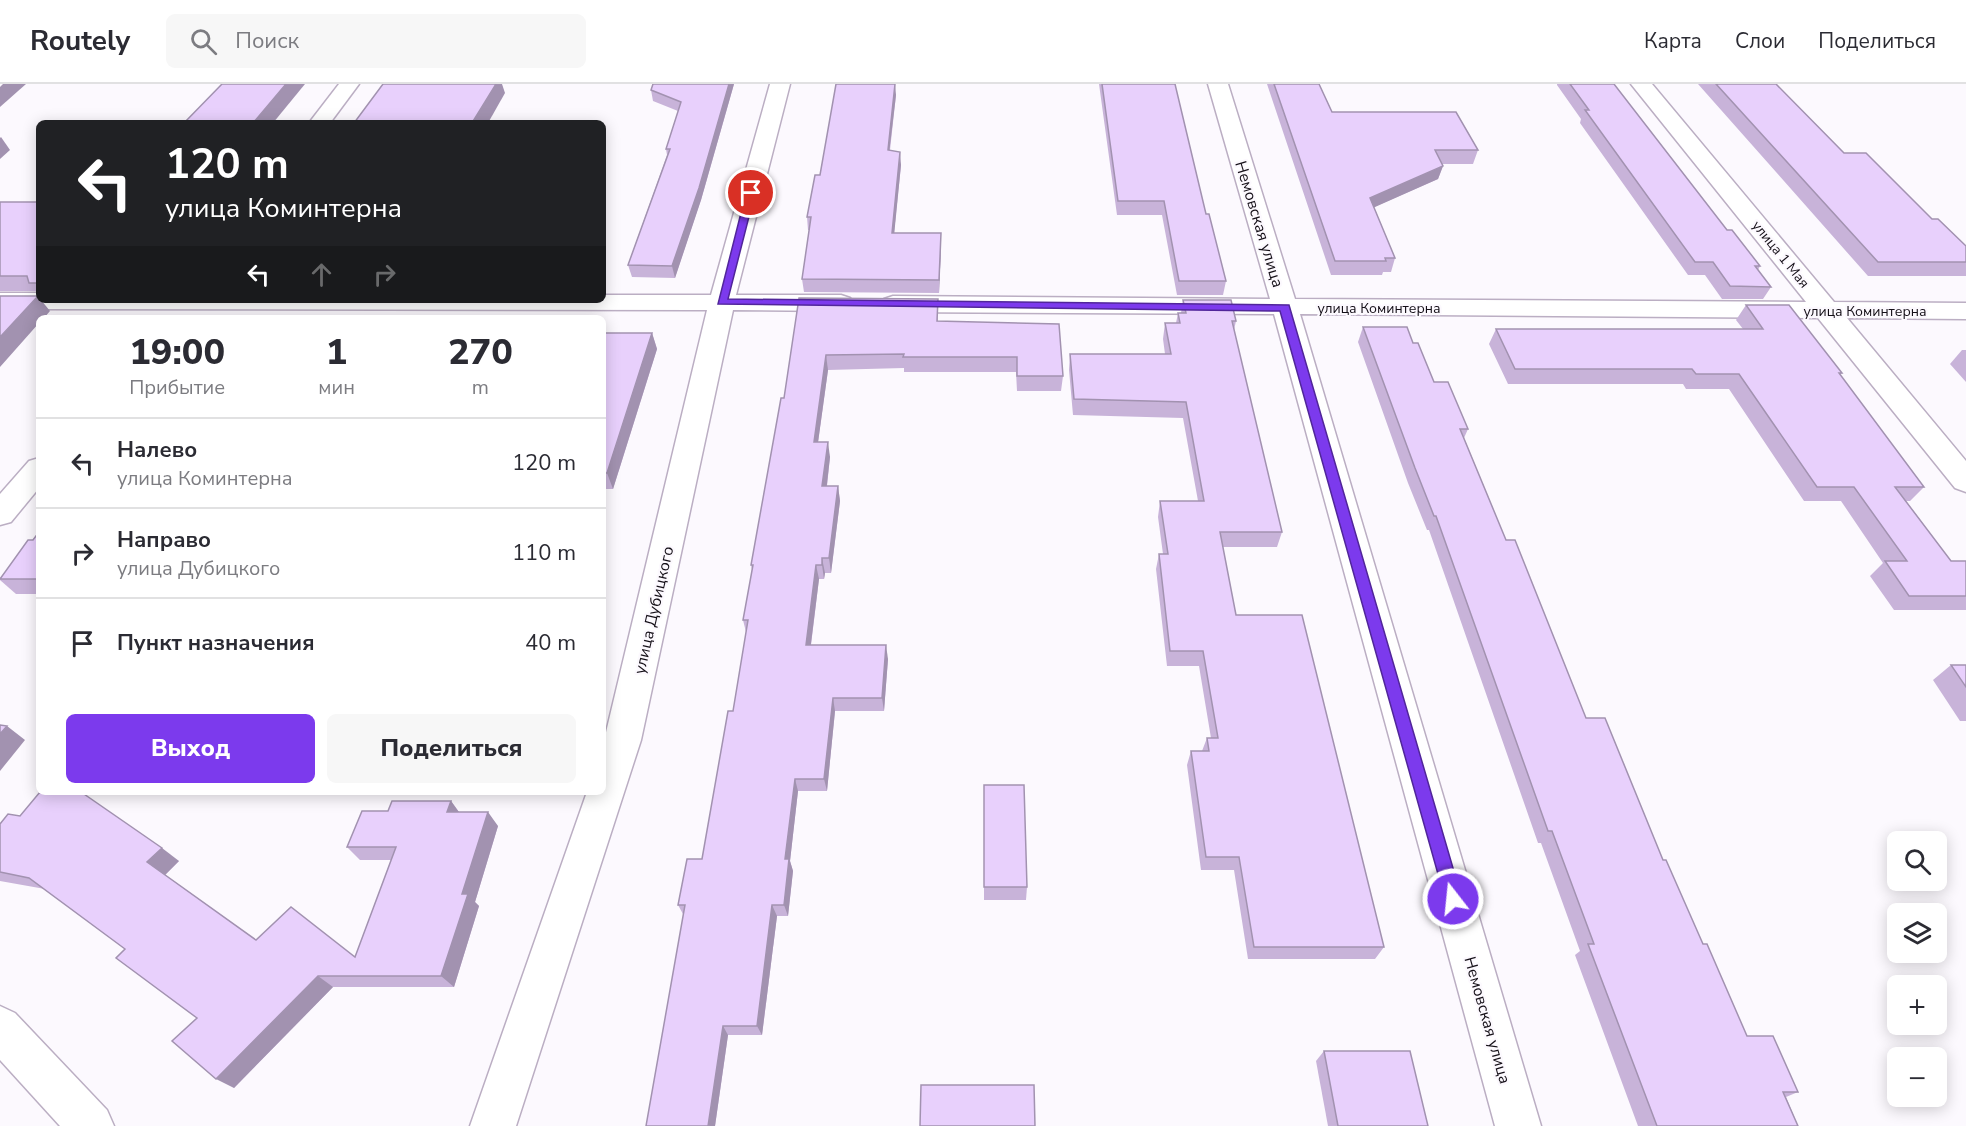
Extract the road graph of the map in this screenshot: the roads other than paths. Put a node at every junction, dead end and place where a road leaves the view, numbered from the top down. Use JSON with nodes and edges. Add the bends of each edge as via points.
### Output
{"nodes":[{"id":1,"x":349,"y":84,"type":"edge"},
{"id":2,"x":780,"y":84,"type":"edge"},
{"id":3,"x":1218,"y":84,"type":"edge"},
{"id":4,"x":1641,"y":84,"type":"edge"},
{"id":5,"x":321,"y":120,"type":"edge"},
{"id":6,"x":0,"y":301,"type":"edge"},
{"id":7,"x":36,"y":301,"type":"edge"},
{"id":8,"x":606,"y":302,"type":"edge"},
{"id":9,"x":722,"y":302,"type":"junction"},
{"id":10,"x":178,"y":303,"type":"edge"},
{"id":11,"x":1285,"y":308,"type":"junction"},
{"id":12,"x":1828,"y":310,"type":"junction"},
{"id":13,"x":1966,"y":311,"type":"edge"},
{"id":14,"x":168,"y":315,"type":"edge"},
{"id":15,"x":36,"y":472,"type":"edge"},
{"id":16,"x":1966,"y":482,"type":"edge"},
{"id":17,"x":0,"y":514,"type":"edge"},
{"id":18,"x":606,"y":790,"type":"edge"},
{"id":19,"x":604,"y":795,"type":"edge"},
{"id":20,"x":0,"y":1028,"type":"edge"},
{"id":21,"x":91,"y":1126,"type":"edge"},
{"id":22,"x":493,"y":1126,"type":"edge"},
{"id":23,"x":1518,"y":1126,"type":"edge"}],
"edges":[{"from":1,"to":5,"type":"street"},
{"from":2,"to":9,"type":"street","name":"улица Дубицкого"},
{"from":3,"to":11,"type":"street","name":"Немовская улица"},
{"from":4,"to":12,"type":"street","name":"улица 1 Мая"},
{"from":6,"to":7,"type":"street","name":"улица Коминтерна"},
{"from":8,"to":9,"type":"street","name":"улица Коминтерна"},
{"from":9,"to":11,"type":"street","name":"улица Коминтерна"},
{"from":9,"to":18,"type":"street","name":"улица Дубицкого","via":[[623,740]]},
{"from":10,"to":14,"type":"street"},
{"from":11,"to":12,"type":"street","name":"улица Коминтерна"},
{"from":11,"to":23,"type":"street","name":"Немовская улица"},
{"from":12,"to":13,"type":"street","name":"улица Коминтерна"},
{"from":12,"to":16,"type":"street","name":"улица 1 Мая"},
{"from":15,"to":17,"type":"street"},
{"from":19,"to":22,"type":"street","name":"улица Дубицкого"},
{"from":20,"to":21,"type":"street"}]}
